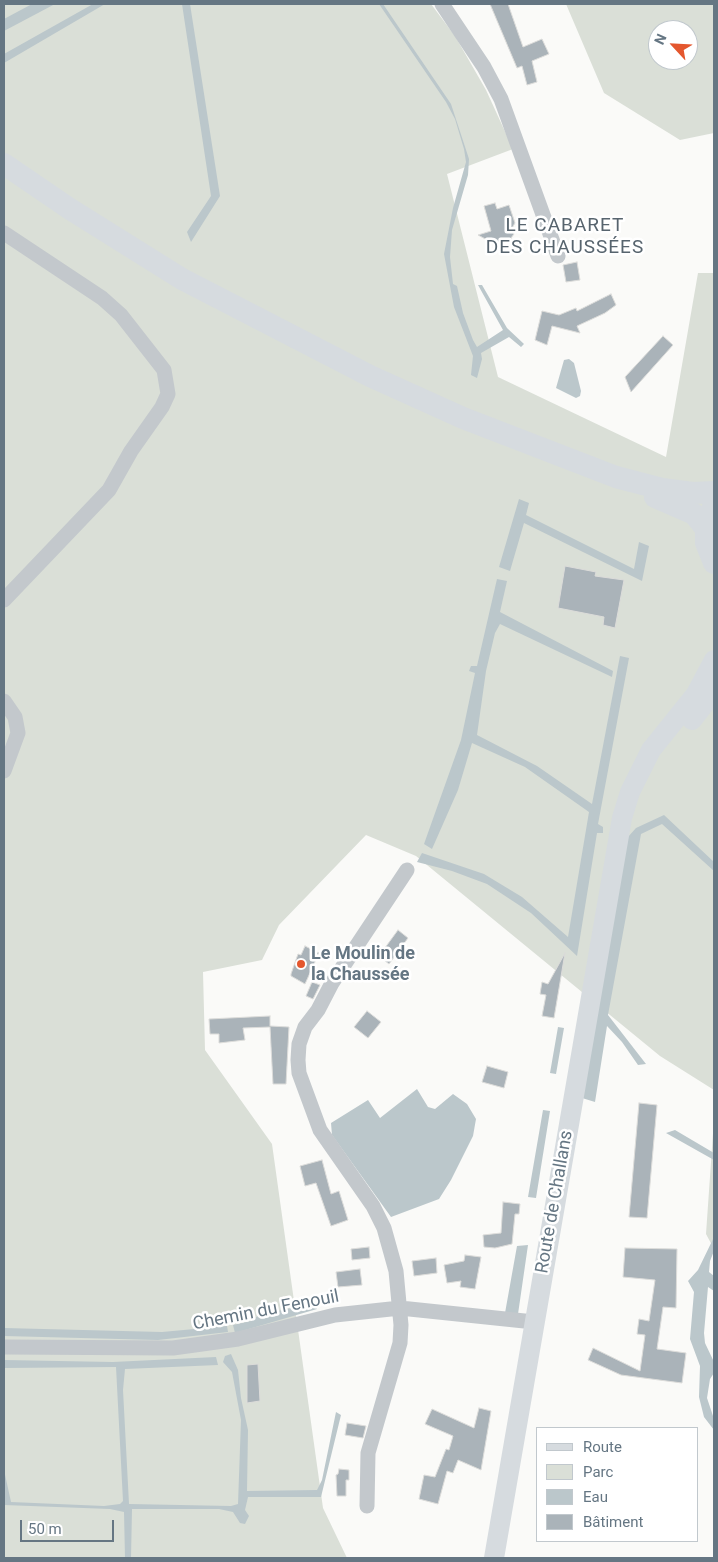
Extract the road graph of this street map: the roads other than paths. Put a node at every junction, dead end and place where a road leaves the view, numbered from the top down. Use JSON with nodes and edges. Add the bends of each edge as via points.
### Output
{"nodes":[{"id":1,"x":442,"y":4,"type":"edge"},
{"id":2,"x":4,"y":164,"type":"edge"},
{"id":3,"x":4,"y":233,"type":"edge"},
{"id":4,"x":558,"y":256,"type":"dead end"},
{"id":5,"x":616,"y":477,"type":"junction"},
{"id":6,"x":714,"y":492,"type":"edge"},
{"id":7,"x":714,"y":504,"type":"edge"},
{"id":8,"x":706,"y":529,"type":"junction"},
{"id":9,"x":714,"y":563,"type":"edge"},
{"id":10,"x":4,"y":600,"type":"edge"},
{"id":11,"x":714,"y":660,"type":"edge"},
{"id":12,"x":714,"y":692,"type":"edge"},
{"id":13,"x":4,"y":701,"type":"edge"},
{"id":14,"x":4,"y":771,"type":"edge"},
{"id":15,"x":617,"y":845,"type":"junction"},
{"id":16,"x":407,"y":870,"type":"dead end"},
{"id":17,"x":400,"y":1308,"type":"junction"},
{"id":18,"x":534,"y":1322,"type":"junction"},
{"id":19,"x":4,"y":1347,"type":"edge"},
{"id":20,"x":367,"y":1506,"type":"dead end"},
{"id":21,"x":494,"y":1558,"type":"edge"}],
"edges":[{"from":1,"to":4,"type":"street","via":[[501,99]]},
{"from":2,"to":5,"type":"main road","via":[[150,260],[259,320],[455,414]]},
{"from":3,"to":10,"type":"street","via":[[102,298],[130,324],[164,370],[168,394],[109,490]]},
{"from":5,"to":6,"type":"main road","via":[[662,489]]},
{"from":5,"to":8,"type":"main road","via":[[694,514]]},
{"from":7,"to":8,"type":"main road"},
{"from":8,"to":9,"type":"main road","via":[[706,543]]},
{"from":11,"to":15,"type":"main road","name":"Route de Challans","via":[[696,694],[644,763],[630,792]]},
{"from":12,"to":15,"type":"main road","name":"Route de Challans","via":[[642,787]]},
{"from":13,"to":14,"type":"street","via":[[15,718],[18,732]]},
{"from":15,"to":18,"type":"main road","name":"Route de Challans"},
{"from":16,"to":17,"type":"street","via":[[305,1027],[298,1060],[299,1073],[320,1130],[373,1206],[384,1228],[396,1271]]},
{"from":17,"to":18,"type":"street","name":"Chemin du Fenouil"},
{"from":17,"to":19,"type":"street","name":"Chemin du Fenouil","via":[[335,1315],[238,1339],[173,1348]]},
{"from":17,"to":20,"type":"street","via":[[398,1350],[368,1453]]},
{"from":18,"to":21,"type":"main road","name":"Route de Challans"}]}
